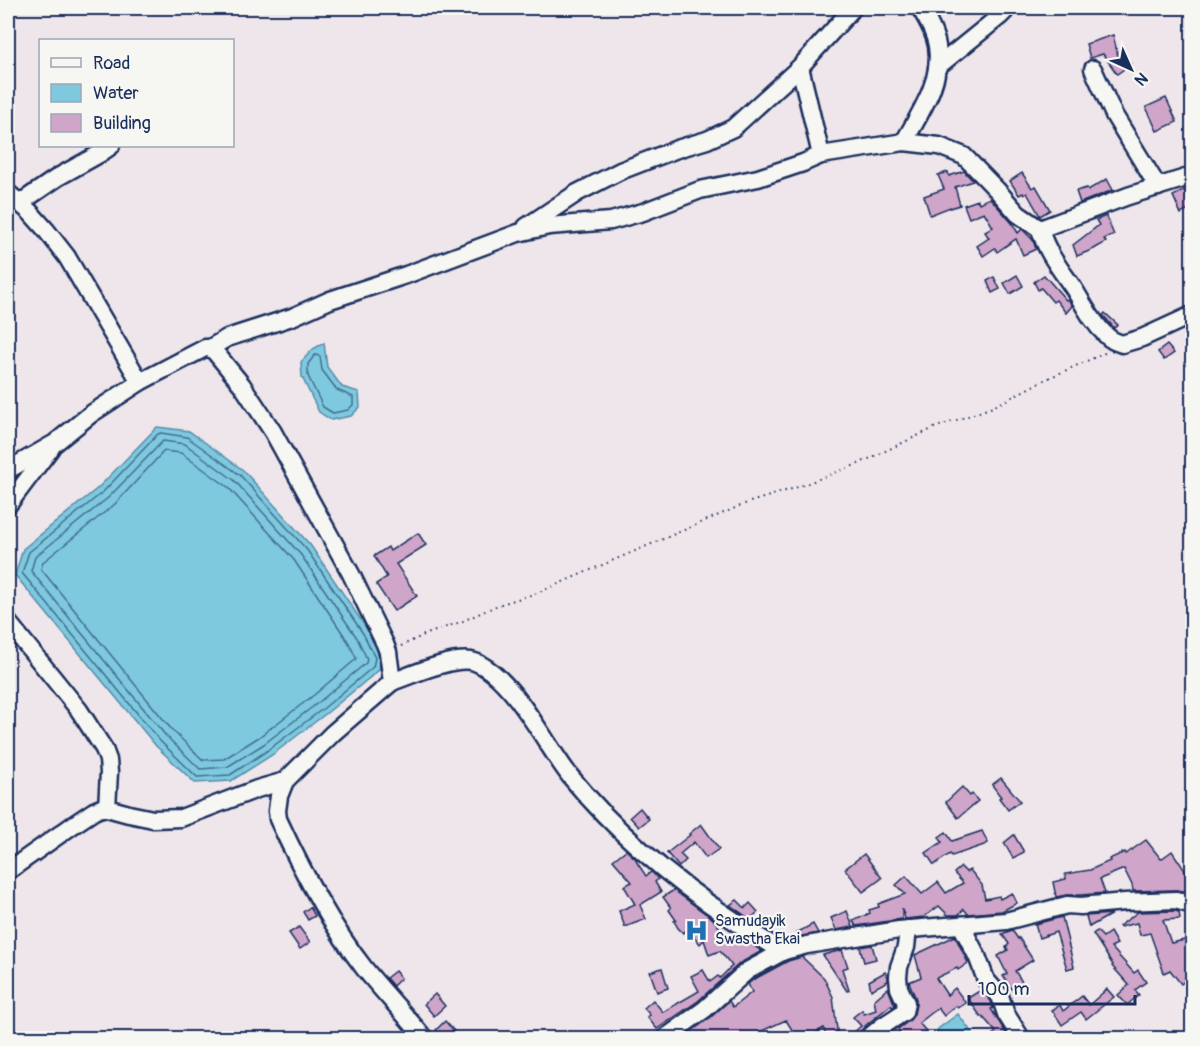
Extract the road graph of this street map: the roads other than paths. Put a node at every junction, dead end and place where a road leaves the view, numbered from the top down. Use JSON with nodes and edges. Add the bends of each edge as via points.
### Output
{"nodes":[{"id":1,"x":852,"y":8,"type":"edge"},
{"id":2,"x":920,"y":8,"type":"edge"},
{"id":3,"x":1006,"y":8,"type":"edge"},
{"id":4,"x":800,"y":67,"type":"junction"},
{"id":5,"x":937,"y":67,"type":"junction"},
{"id":6,"x":1093,"y":69,"type":"dead end"},
{"id":7,"x":904,"y":142,"type":"junction"},
{"id":8,"x":110,"y":147,"type":"edge"},
{"id":9,"x":821,"y":155,"type":"junction"},
{"id":10,"x":1192,"y":176,"type":"edge"},
{"id":11,"x":1158,"y":187,"type":"junction"},
{"id":12,"x":14,"y":198,"type":"edge"},
{"id":13,"x":1040,"y":229,"type":"junction"},
{"id":14,"x":518,"y":232,"type":"junction"},
{"id":15,"x":1192,"y":315,"type":"edge"},
{"id":16,"x":210,"y":348,"type":"junction"},
{"id":17,"x":141,"y":382,"type":"junction"},
{"id":18,"x":55,"y":443,"type":"junction"},
{"id":19,"x":8,"y":470,"type":"edge"},
{"id":20,"x":8,"y":505,"type":"edge"},
{"id":21,"x":8,"y":622,"type":"edge"},
{"id":22,"x":392,"y":682,"type":"junction"},
{"id":23,"x":285,"y":781,"type":"junction"},
{"id":24,"x":107,"y":808,"type":"junction"},
{"id":25,"x":8,"y":871,"type":"edge"},
{"id":26,"x":1192,"y":905,"type":"edge"},
{"id":27,"x":961,"y":925,"type":"junction"},
{"id":28,"x":908,"y":929,"type":"junction"},
{"id":29,"x":784,"y":951,"type":"junction"},
{"id":30,"x":423,"y":1038,"type":"edge"},
{"id":31,"x":665,"y":1038,"type":"edge"},
{"id":32,"x":868,"y":1038,"type":"edge"},
{"id":33,"x":1021,"y":1038,"type":"edge"}],
"edges":[{"from":1,"to":4,"type":"street"},
{"from":2,"to":5,"type":"street","via":[[937,43]]},
{"from":3,"to":5,"type":"street"},
{"from":4,"to":9,"type":"street"},
{"from":4,"to":14,"type":"street","via":[[733,128],[620,171]]},
{"from":5,"to":7,"type":"street","via":[[925,105]]},
{"from":6,"to":11,"type":"street","via":[[1114,115]]},
{"from":7,"to":9,"type":"street"},
{"from":7,"to":13,"type":"street","via":[[939,146],[964,156],[1018,214]]},
{"from":8,"to":12,"type":"street"},
{"from":9,"to":14,"type":"street","via":[[758,178],[700,190],[611,222]]},
{"from":10,"to":11,"type":"street"},
{"from":11,"to":13,"type":"street"},
{"from":12,"to":17,"type":"street","via":[[67,257]]},
{"from":13,"to":15,"type":"street","via":[[1053,260],[1108,337],[1122,344]]},
{"from":14,"to":16,"type":"street","via":[[227,338]]},
{"from":16,"to":17,"type":"street"},
{"from":16,"to":22,"type":"street","via":[[242,385],[273,432],[351,574],[388,652]]},
{"from":17,"to":18,"type":"street"},
{"from":18,"to":19,"type":"street"},
{"from":18,"to":20,"type":"street"},
{"from":21,"to":24,"type":"street","via":[[79,710],[104,749],[109,772]]},
{"from":22,"to":23,"type":"street"},
{"from":22,"to":29,"type":"street","via":[[465,660],[490,671],[522,706],[570,775],[622,832],[699,897]]},
{"from":23,"to":24,"type":"street","via":[[181,819],[153,819]]},
{"from":23,"to":30,"type":"street","via":[[279,796],[278,819],[316,894],[363,967]]},
{"from":24,"to":25,"type":"street","via":[[94,811]]},
{"from":26,"to":27,"type":"street","via":[[1176,900],[1067,905],[1006,921]]},
{"from":27,"to":28,"type":"street"},
{"from":27,"to":33,"type":"street","via":[[986,980],[1000,996]]},
{"from":28,"to":29,"type":"street"},
{"from":28,"to":32,"type":"street","via":[[898,977],[906,1003],[904,1012]]},
{"from":29,"to":31,"type":"street","via":[[747,971]]}]}
